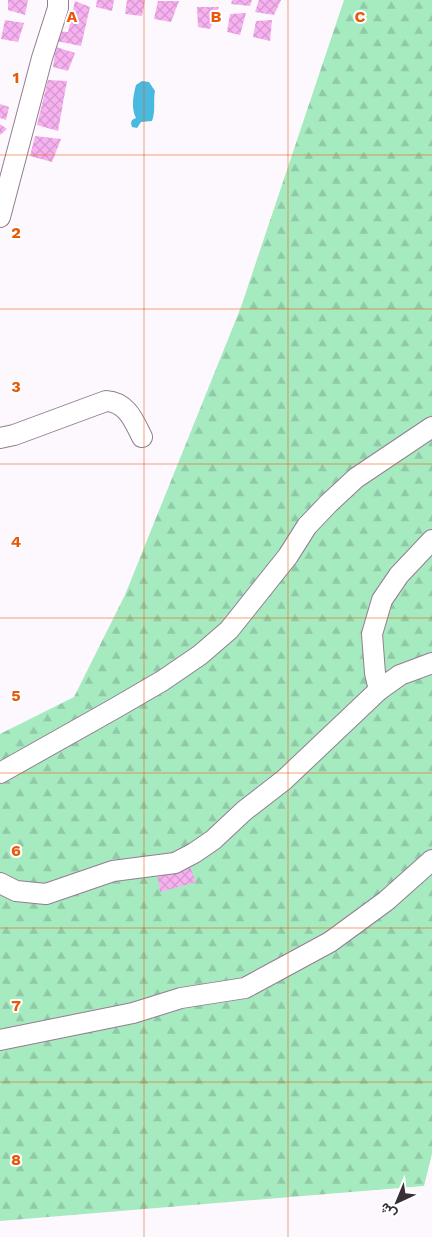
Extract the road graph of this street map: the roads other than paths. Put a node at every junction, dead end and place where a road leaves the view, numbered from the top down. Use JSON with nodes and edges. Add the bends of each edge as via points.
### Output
{"nodes":[{"id":1,"x":61,"y":3,"type":"edge"},
{"id":2,"x":8,"y":157,"type":"edge"},
{"id":3,"x":0,"y":216,"type":"edge"},
{"id":4,"x":432,"y":427,"type":"edge"},
{"id":5,"x":142,"y":437,"type":"dead end"},
{"id":6,"x":0,"y":438,"type":"edge"},
{"id":7,"x":432,"y":540,"type":"edge"},
{"id":8,"x":432,"y":663,"type":"edge"},
{"id":9,"x":379,"y":690,"type":"junction"},
{"id":10,"x":0,"y":773,"type":"edge"},
{"id":11,"x":432,"y":860,"type":"edge"},
{"id":12,"x":0,"y":883,"type":"edge"},
{"id":13,"x":0,"y":1040,"type":"edge"}],
"edges":[{"from":1,"to":2,"type":"street"},
{"from":2,"to":3,"type":"street"},
{"from":4,"to":10,"type":"street","via":[[356,478],[328,503],[229,630],[200,656]]},
{"from":5,"to":6,"type":"street","via":[[124,406],[106,401]]},
{"from":7,"to":9,"type":"street","via":[[399,575],[382,600],[372,634]]},
{"from":8,"to":9,"type":"street","via":[[400,675]]},
{"from":9,"to":12,"type":"street","via":[[284,780],[213,840],[175,863],[113,871],[46,894],[16,891]]},
{"from":11,"to":13,"type":"street","via":[[386,901],[330,942],[245,988],[181,998],[133,1014]]}]}
